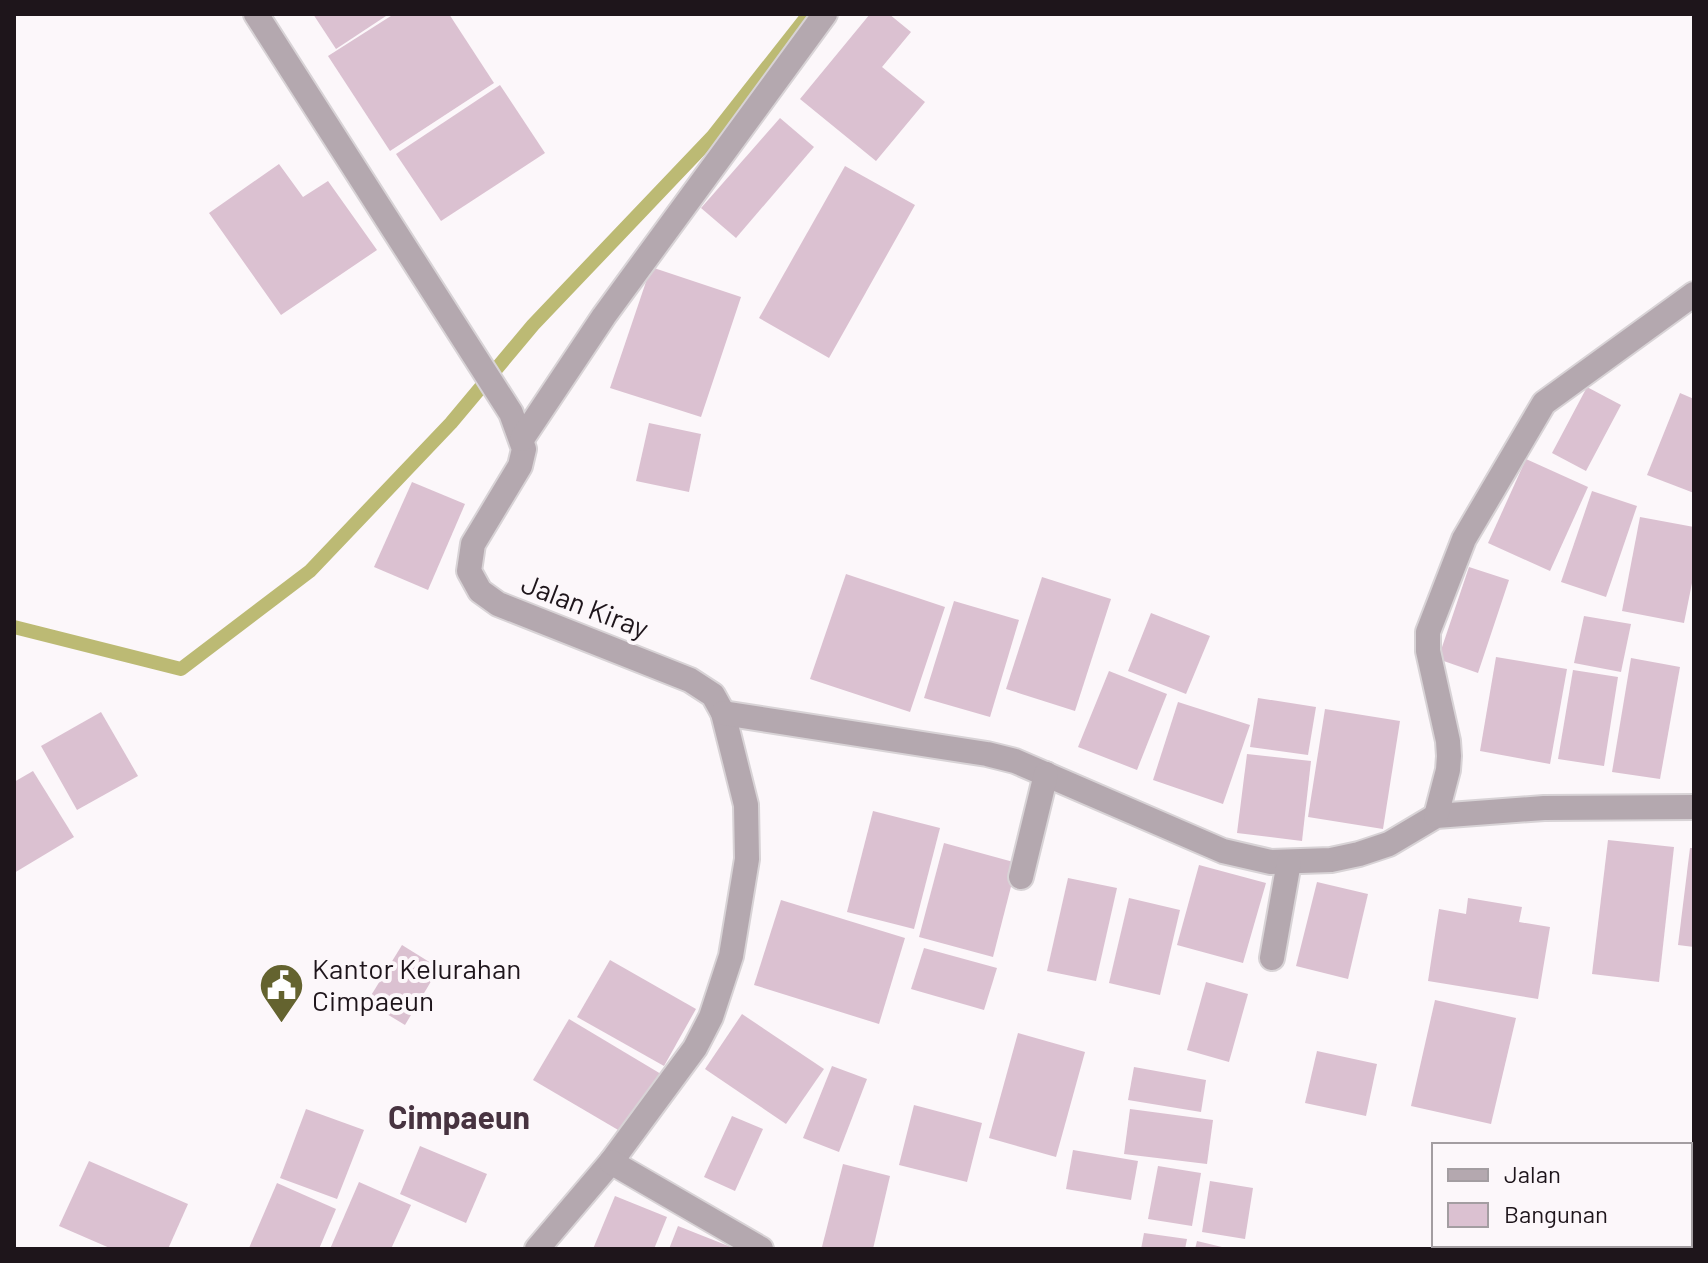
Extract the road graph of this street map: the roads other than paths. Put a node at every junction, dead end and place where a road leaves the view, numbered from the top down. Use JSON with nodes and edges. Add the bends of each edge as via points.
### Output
{"nodes":[{"id":1,"x":256,"y":14,"type":"edge"},
{"id":2,"x":825,"y":14,"type":"edge"},
{"id":3,"x":1694,"y":294,"type":"edge"},
{"id":4,"x":522,"y":439,"type":"junction"},
{"id":5,"x":723,"y":713,"type":"junction"},
{"id":6,"x":1046,"y":774,"type":"junction"},
{"id":7,"x":1694,"y":807,"type":"edge"},
{"id":8,"x":1436,"y":816,"type":"junction"},
{"id":9,"x":1289,"y":862,"type":"junction"},
{"id":10,"x":1021,"y":877,"type":"dead end"},
{"id":11,"x":1272,"y":958,"type":"dead end"},
{"id":12,"x":611,"y":1162,"type":"junction"},
{"id":13,"x":537,"y":1249,"type":"edge"},
{"id":14,"x":761,"y":1249,"type":"edge"}],
"edges":[{"from":1,"to":4,"type":"street","via":[[511,413]]},
{"from":2,"to":4,"type":"street","via":[[604,316]]},
{"from":3,"to":8,"type":"street","via":[[1544,403],[1464,539],[1428,632],[1449,756]]},
{"from":4,"to":5,"type":"street","name":"Jalan Kiray","via":[[520,466],[473,544],[469,571],[480,591],[498,604],[690,680],[713,695]]},
{"from":5,"to":6,"type":"street","via":[[987,754]]},
{"from":5,"to":12,"type":"street","name":"Jalan Kiray","via":[[746,805],[747,859],[731,956],[695,1048]]},
{"from":6,"to":9,"type":"street","via":[[1223,851]]},
{"from":6,"to":10,"type":"street"},
{"from":7,"to":8,"type":"street","via":[[1544,808]]},
{"from":8,"to":9,"type":"street","via":[[1389,844],[1359,854]]},
{"from":9,"to":11,"type":"street"},
{"from":12,"to":13,"type":"street","name":"Jalan Kiray"},
{"from":12,"to":14,"type":"street"}]}
